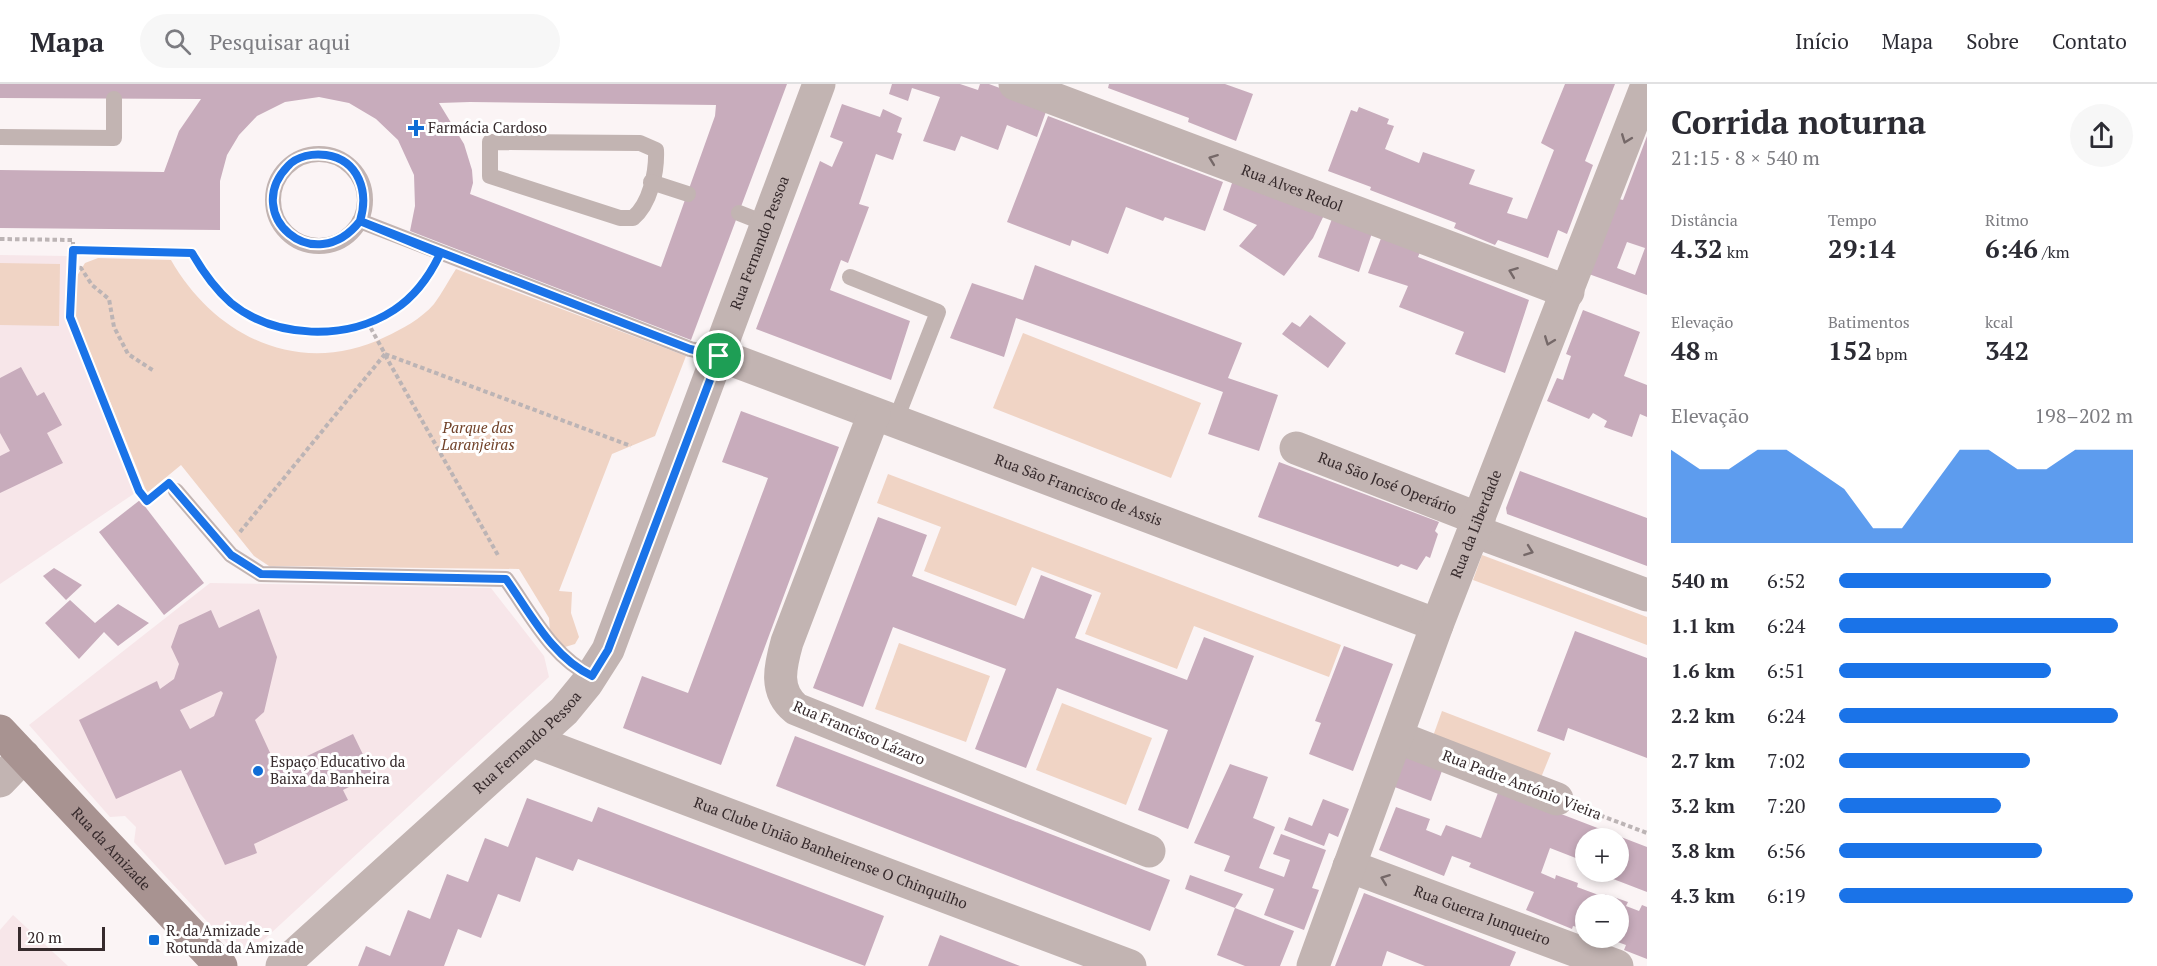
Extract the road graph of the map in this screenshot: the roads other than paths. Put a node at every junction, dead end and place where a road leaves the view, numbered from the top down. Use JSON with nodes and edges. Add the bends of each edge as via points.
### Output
{"nodes":[{"id":1,"x":819,"y":84,"type":"edge"},
{"id":2,"x":1015,"y":84,"type":"edge"},
{"id":3,"x":1647,"y":85,"type":"edge"},
{"id":4,"x":114,"y":99,"type":"dead end"},
{"id":5,"x":0,"y":137,"type":"edge"},
{"id":6,"x":651,"y":182,"type":"junction"},
{"id":7,"x":688,"y":194,"type":"dead end"},
{"id":8,"x":360,"y":221,"type":"junction"},
{"id":9,"x":850,"y":277,"type":"dead end"},
{"id":10,"x":1568,"y":292,"type":"junction"},
{"id":11,"x":719,"y":356,"type":"junction"},
{"id":12,"x":884,"y":418,"type":"junction"},
{"id":13,"x":1296,"y":448,"type":"dead end"},
{"id":14,"x":176,"y":490,"type":"road end"},
{"id":15,"x":1477,"y":525,"type":"junction"},
{"id":16,"x":1647,"y":595,"type":"edge"},
{"id":17,"x":1437,"y":625,"type":"junction"},
{"id":18,"x":592,"y":676,"type":"junction"},
{"id":19,"x":0,"y":731,"type":"edge"},
{"id":20,"x":1396,"y":737,"type":"junction"},
{"id":21,"x":533,"y":741,"type":"junction"},
{"id":22,"x":24,"y":756,"type":"junction"},
{"id":23,"x":0,"y":781,"type":"edge"},
{"id":24,"x":1557,"y":799,"type":"road end"},
{"id":25,"x":1149,"y":851,"type":"dead end"},
{"id":26,"x":1350,"y":866,"type":"junction"},
{"id":27,"x":221,"y":966,"type":"edge"},
{"id":28,"x":282,"y":966,"type":"edge"},
{"id":29,"x":1130,"y":966,"type":"edge"},
{"id":30,"x":1313,"y":966,"type":"edge"},
{"id":31,"x":1617,"y":966,"type":"edge"}],
"edges":[{"from":1,"to":11,"type":"street","name":"Rua Fernando Pessoa","via":[[753,218]]},
{"from":10,"to":2,"type":"street","name":"Rua Alves Redol","one_way":true},
{"from":3,"to":10,"type":"street","name":"Rua da Liberdade","one_way":true},
{"from":4,"to":5,"type":"lane","via":[[114,138]]},
{"from":6,"to":6,"type":"lane","via":[[644,209],[633,218],[620,218],[490,176],[490,142],[640,143],[656,150]]},
{"from":6,"to":7,"type":"lane"},
{"from":8,"to":8,"type":"lane","via":[[365,206],[364,190],[348,164],[318,153],[290,163],[280,173],[272,201],[283,229],[294,239],[323,246],[337,242]]},
{"from":8,"to":11,"type":"lane","via":[[690,349]]},
{"from":9,"to":12,"type":"lane","via":[[938,312]]},
{"from":10,"to":15,"type":"street","name":"Rua da Liberdade","one_way":true},
{"from":11,"to":12,"type":"street","name":"Rua São Francisco de Assis"},
{"from":11,"to":18,"type":"street","name":"Rua Fernando Pessoa","via":[[608,650]]},
{"from":12,"to":17,"type":"street","name":"Rua São Francisco de Assis"},
{"from":12,"to":25,"type":"street","name":"Rua Francisco Lázaro","via":[[787,642],[780,678],[786,701],[796,709]]},
{"from":13,"to":15,"type":"street","name":"Rua São José Operário"},
{"from":14,"to":18,"type":"lane","via":[[231,555],[261,574],[506,579],[558,652],[573,667]]},
{"from":15,"to":16,"type":"street","name":"Rua São José Operário","one_way":true},
{"from":15,"to":17,"type":"street","name":"Rua da Liberdade"},
{"from":17,"to":20,"type":"street","name":"Rua da Liberdade"},
{"from":18,"to":21,"type":"street","name":"Rua Fernando Pessoa"},
{"from":19,"to":22,"type":"street","name":"Rua da Amizade"},
{"from":20,"to":24,"type":"street","name":"Rua Padre António Vieira"},
{"from":20,"to":26,"type":"street","name":"Rua da Liberdade"},
{"from":21,"to":28,"type":"street","name":"Rua Fernando Pessoa"},
{"from":21,"to":29,"type":"street","name":"Rua Clube União Banheirense O Chinquilho"},
{"from":22,"to":23,"type":"street"},
{"from":22,"to":27,"type":"street","name":"Rua da Amizade"},
{"from":26,"to":30,"type":"street","name":"Rua da Liberdade"},
{"from":31,"to":26,"type":"street","name":"Rua Guerra Junqueiro","one_way":true}]}
